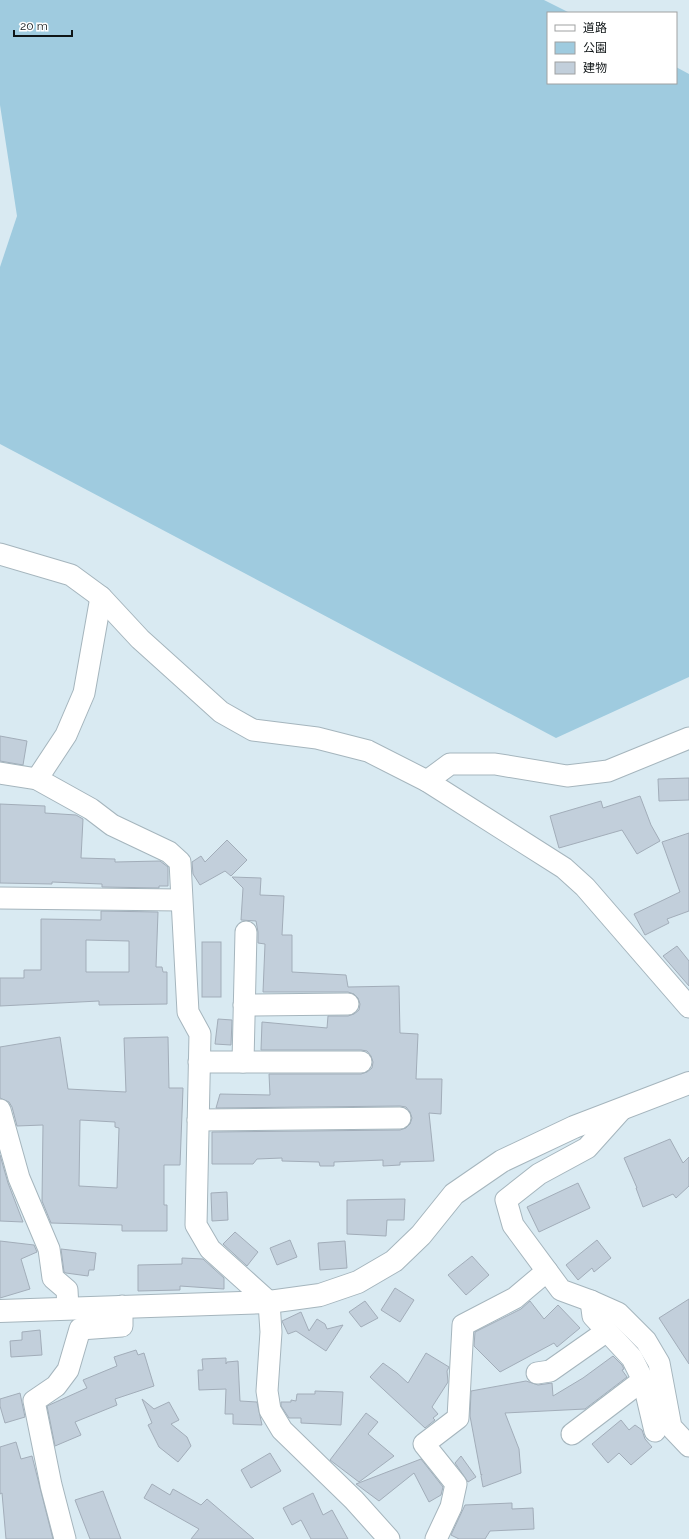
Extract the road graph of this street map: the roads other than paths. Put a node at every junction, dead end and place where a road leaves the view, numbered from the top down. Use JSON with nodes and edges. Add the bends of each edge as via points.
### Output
{"nodes":[{"id":1,"x":0,"y":554,"type":"edge"},
{"id":2,"x":101,"y":597,"type":"junction"},
{"id":3,"x":689,"y":738,"type":"edge"},
{"id":4,"x":0,"y":773,"type":"edge"},
{"id":5,"x":38,"y":778,"type":"junction"},
{"id":6,"x":427,"y":781,"type":"junction"},
{"id":7,"x":0,"y":898,"type":"edge"},
{"id":8,"x":182,"y":900,"type":"junction"},
{"id":9,"x":246,"y":932,"type":"dead end"},
{"id":10,"x":348,"y":1004,"type":"dead end"},
{"id":11,"x":244,"y":1005,"type":"junction"},
{"id":12,"x":689,"y":1007,"type":"edge"},
{"id":13,"x":199,"y":1062,"type":"junction"},
{"id":14,"x":243,"y":1062,"type":"junction"},
{"id":15,"x":361,"y":1062,"type":"dead end"},
{"id":16,"x":689,"y":1083,"type":"edge"},
{"id":17,"x":622,"y":1109,"type":"junction"},
{"id":18,"x":0,"y":1110,"type":"edge"},
{"id":19,"x":400,"y":1118,"type":"dead end"},
{"id":20,"x":198,"y":1120,"type":"junction"},
{"id":21,"x":547,"y":1271,"type":"junction"},
{"id":22,"x":591,"y":1301,"type":"junction"},
{"id":23,"x":269,"y":1302,"type":"junction"},
{"id":24,"x":122,"y":1306,"type":"junction"},
{"id":25,"x":68,"y":1308,"type":"junction"},
{"id":26,"x":0,"y":1311,"type":"edge"},
{"id":27,"x":607,"y":1331,"type":"junction"},
{"id":28,"x":537,"y":1373,"type":"dead end"},
{"id":29,"x":643,"y":1380,"type":"junction"},
{"id":30,"x":655,"y":1431,"type":"dead end"},
{"id":31,"x":572,"y":1434,"type":"dead end"},
{"id":32,"x":689,"y":1446,"type":"edge"},
{"id":33,"x":65,"y":1539,"type":"edge"},
{"id":34,"x":389,"y":1539,"type":"edge"},
{"id":35,"x":436,"y":1539,"type":"edge"}],
"edges":[{"from":1,"to":2,"type":"street","via":[[71,575]]},
{"from":2,"to":5,"type":"street","via":[[84,693],[66,735]]},
{"from":2,"to":6,"type":"street","via":[[140,639],[221,712],[253,730],[317,738],[368,751]]},
{"from":3,"to":6,"type":"street","via":[[608,770],[567,776],[495,764],[450,764]]},
{"from":4,"to":5,"type":"street"},
{"from":5,"to":8,"type":"street","via":[[91,809],[112,825],[169,852],[180,862]]},
{"from":6,"to":12,"type":"street","via":[[564,868],[586,887]]},
{"from":7,"to":8,"type":"street"},
{"from":8,"to":13,"type":"street","via":[[188,1012],[200,1034]]},
{"from":9,"to":11,"type":"street"},
{"from":10,"to":11,"type":"street"},
{"from":11,"to":14,"type":"street"},
{"from":13,"to":14,"type":"street"},
{"from":13,"to":20,"type":"street"},
{"from":14,"to":15,"type":"street"},
{"from":16,"to":17,"type":"street"},
{"from":17,"to":21,"type":"street","via":[[587,1148],[539,1174],[506,1200],[514,1226]]},
{"from":17,"to":23,"type":"street","via":[[502,1161],[454,1194],[421,1235],[394,1261],[358,1282],[320,1295]]},
{"from":18,"to":25,"type":"street","via":[[19,1178],[49,1249],[53,1278],[67,1290]]},
{"from":19,"to":20,"type":"street"},
{"from":20,"to":23,"type":"street","via":[[196,1225],[210,1249]]},
{"from":21,"to":22,"type":"street","via":[[561,1290]]},
{"from":21,"to":35,"type":"street","via":[[515,1298],[463,1325],[458,1418],[424,1444],[456,1484],[451,1507]]},
{"from":22,"to":27,"type":"street","via":[[593,1316]]},
{"from":22,"to":32,"type":"street","via":[[618,1313],[646,1341],[658,1363],[672,1426]]},
{"from":23,"to":24,"type":"street"},
{"from":23,"to":34,"type":"street","via":[[271,1332],[267,1391],[270,1410],[282,1430],[354,1500]]},
{"from":24,"to":25,"type":"street"},
{"from":24,"to":33,"type":"street","via":[[122,1326],[80,1329],[68,1370],[56,1386],[34,1401]]},
{"from":25,"to":26,"type":"street"},
{"from":27,"to":28,"type":"street","via":[[550,1372]]},
{"from":27,"to":29,"type":"street","via":[[632,1358]]},
{"from":29,"to":30,"type":"street"},
{"from":29,"to":31,"type":"street"}]}
